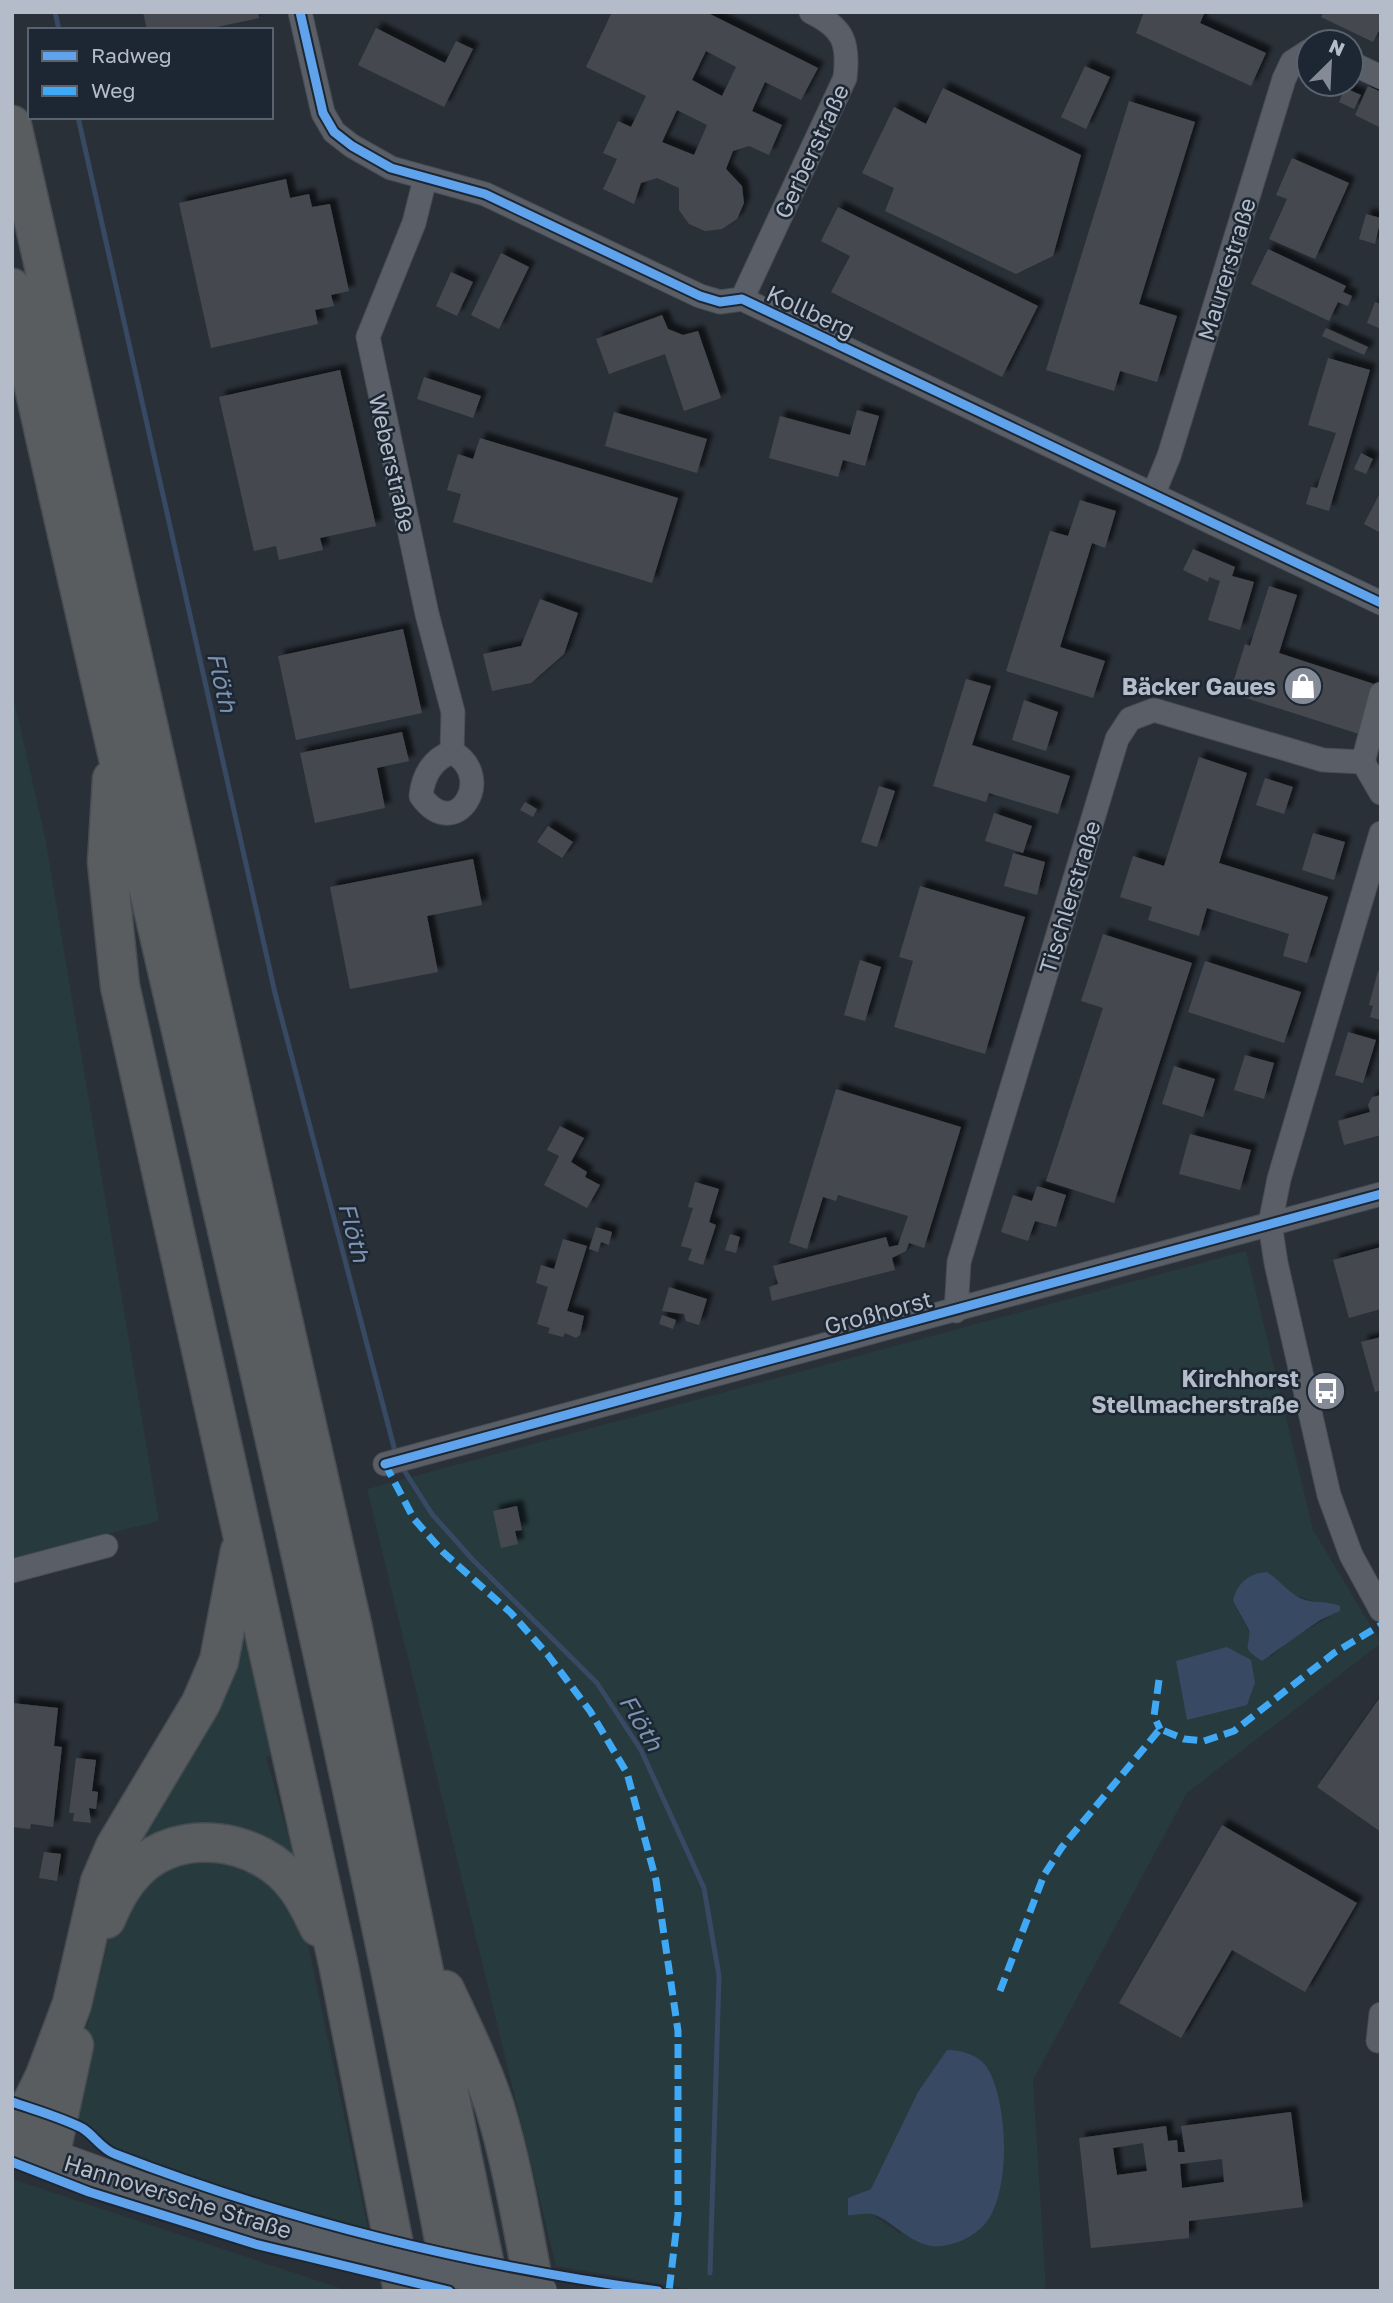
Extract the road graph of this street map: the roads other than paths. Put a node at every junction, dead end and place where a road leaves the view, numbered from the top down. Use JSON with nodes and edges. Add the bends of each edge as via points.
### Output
{"nodes":[{"id":1,"x":300,"y":12,"type":"edge"},
{"id":2,"x":811,"y":12,"type":"edge"},
{"id":3,"x":1295,"y":60,"type":"edge"},
{"id":4,"x":1365,"y":70,"type":"edge"},
{"id":5,"x":1381,"y":77,"type":"edge"},
{"id":6,"x":12,"y":125,"type":"edge"},
{"id":7,"x":425,"y":179,"type":"junction"},
{"id":8,"x":12,"y":288,"type":"edge"},
{"id":9,"x":742,"y":299,"type":"junction"},
{"id":10,"x":1153,"y":495,"type":"junction"},
{"id":11,"x":1381,"y":603,"type":"edge"},
{"id":12,"x":1381,"y":694,"type":"edge"},
{"id":13,"x":115,"y":735,"type":"junction"},
{"id":14,"x":452,"y":752,"type":"dead end"},
{"id":15,"x":1363,"y":762,"type":"junction"},
{"id":16,"x":1381,"y":793,"type":"edge"},
{"id":17,"x":1381,"y":833,"type":"edge"},
{"id":18,"x":1381,"y":1194,"type":"edge"},
{"id":19,"x":1270,"y":1224,"type":"junction"},
{"id":20,"x":956,"y":1311,"type":"junction"},
{"id":21,"x":387,"y":1464,"type":"dead end"},
{"id":22,"x":244,"y":1528,"type":"junction"},
{"id":23,"x":106,"y":1546,"type":"dead end"},
{"id":24,"x":12,"y":1571,"type":"edge"},
{"id":25,"x":1381,"y":1610,"type":"edge"},
{"id":26,"x":417,"y":1927,"type":"junction"},
{"id":27,"x":338,"y":1963,"type":"junction"},
{"id":28,"x":1381,"y":2014,"type":"edge"},
{"id":29,"x":1378,"y":2041,"type":"dead end"},
{"id":30,"x":12,"y":2141,"type":"edge"},
{"id":31,"x":50,"y":2156,"type":"junction"},
{"id":32,"x":403,"y":2291,"type":"edge"},
{"id":33,"x":454,"y":2291,"type":"edge"},
{"id":34,"x":490,"y":2291,"type":"edge"},
{"id":35,"x":535,"y":2291,"type":"edge"},
{"id":36,"x":541,"y":2291,"type":"edge"}],
"edges":[{"from":1,"to":7,"type":"street","name":"Kollberg","via":[[323,113],[334,132],[391,167]]},
{"from":2,"to":9,"type":"street","name":"Gerberstraße","via":[[839,30],[848,53],[845,78]]},
{"from":3,"to":10,"type":"street","name":"Maurerstraße","via":[[1283,79],[1169,456]]},
{"from":4,"to":5,"type":"street"},
{"from":6,"to":26,"type":"highway","via":[[285,1322]]},
{"from":7,"to":9,"type":"street","name":"Kollberg","via":[[485,194],[700,296],[720,302]]},
{"from":7,"to":14,"type":"street","name":"Weberstraße","via":[[414,223],[368,337],[427,614],[453,712]]},
{"from":8,"to":13,"type":"highway"},
{"from":9,"to":10,"type":"street","name":"Kollberg"},
{"from":10,"to":11,"type":"street","name":"Kollberg"},
{"from":12,"to":15,"type":"street"},
{"from":13,"to":22,"type":"highway","via":[[107,862],[120,986]]},
{"from":13,"to":33,"type":"highway","via":[[322,1652]]},
{"from":15,"to":16,"type":"street"},
{"from":15,"to":20,"type":"street","name":"Tischlerstraße","via":[[1323,760],[1154,710],[1130,719],[1117,739],[959,1262]]},
{"from":17,"to":19,"type":"street","via":[[1279,1178]]},
{"from":18,"to":19,"type":"street","name":"Großhorst"},
{"from":19,"to":20,"type":"street","name":"Großhorst"},
{"from":19,"to":25,"type":"street","via":[[1329,1494],[1351,1555]]},
{"from":20,"to":21,"type":"street","name":"Großhorst"},
{"from":22,"to":27,"type":"highway"},
{"from":22,"to":30,"type":"highway","via":[[219,1661],[201,1703],[115,1847],[100,1882],[72,2004],[45,2076]]},
{"from":23,"to":24,"type":"street"},
{"from":26,"to":34,"type":"highway"},
{"from":26,"to":35,"type":"highway","via":[[495,2108]]},
{"from":27,"to":31,"type":"highway","via":[[295,1884],[274,1864],[245,1848],[217,1842],[160,1852],[137,1868],[116,1895],[102,1930]]},
{"from":27,"to":32,"type":"highway"},
{"from":28,"to":29,"type":"street"},
{"from":30,"to":31,"type":"main road","name":"Hannoversche Straße"},
{"from":31,"to":36,"type":"main road","name":"Hannoversche Straße","bridge":true,"via":[[219,2213]]}]}
